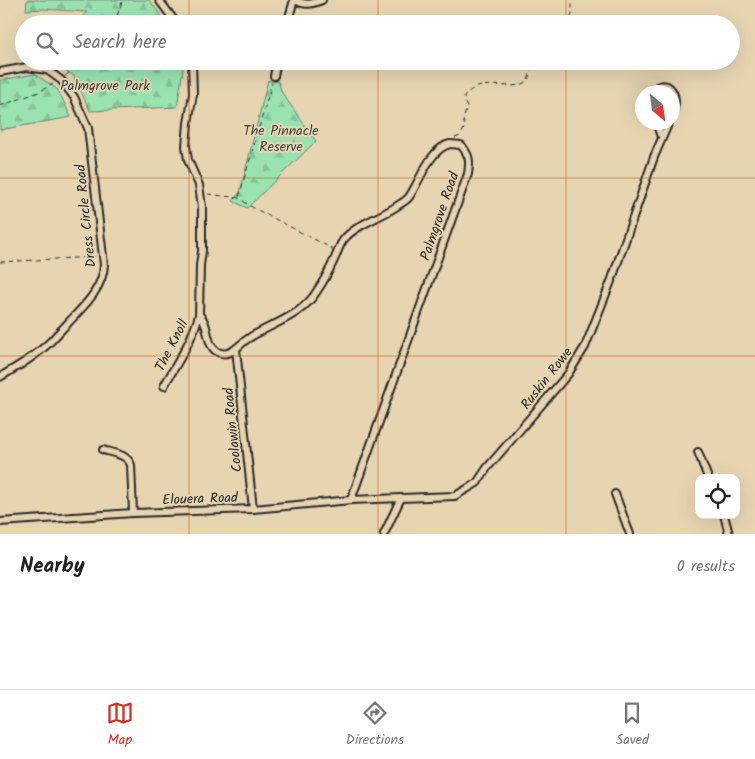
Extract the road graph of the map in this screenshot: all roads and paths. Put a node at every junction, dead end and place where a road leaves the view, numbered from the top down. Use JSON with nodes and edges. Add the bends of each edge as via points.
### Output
{"nodes":[{"id":1,"x":122,"y":0,"type":"edge"},
{"id":2,"x":159,"y":0,"type":"edge"},
{"id":3,"x":295,"y":0,"type":"edge"},
{"id":4,"x":322,"y":0,"type":"edge"},
{"id":5,"x":572,"y":0,"type":"edge"},
{"id":6,"x":117,"y":15,"type":"edge"},
{"id":7,"x":170,"y":15,"type":"edge"},
{"id":8,"x":291,"y":15,"type":"edge"},
{"id":9,"x":572,"y":15,"type":"edge"},
{"id":10,"x":15,"y":69,"type":"edge"},
{"id":11,"x":47,"y":70,"type":"edge"},
{"id":12,"x":73,"y":70,"type":"edge"},
{"id":13,"x":192,"y":70,"type":"edge"},
{"id":14,"x":275,"y":70,"type":"edge"},
{"id":15,"x":530,"y":70,"type":"edge"},
{"id":16,"x":0,"y":72,"type":"edge"},
{"id":17,"x":274,"y":76,"type":"joint"},
{"id":18,"x":61,"y":80,"type":"junction"},
{"id":19,"x":0,"y":106,"type":"edge"},
{"id":20,"x":659,"y":130,"type":"edge"},
{"id":21,"x":665,"y":130,"type":"edge"},
{"id":22,"x":663,"y":135,"type":"junction"},
{"id":23,"x":449,"y":144,"type":"junction"},
{"id":24,"x":200,"y":195,"type":"junction"},
{"id":25,"x":239,"y":198,"type":"junction"},
{"id":26,"x":338,"y":252,"type":"junction"},
{"id":27,"x":102,"y":254,"type":"junction"},
{"id":28,"x":0,"y":262,"type":"edge"},
{"id":29,"x":199,"y":316,"type":"junction"},
{"id":30,"x":236,"y":349,"type":"junction"},
{"id":31,"x":0,"y":377,"type":"edge"},
{"id":32,"x":164,"y":386,"type":"dead end"},
{"id":33,"x":103,"y":450,"type":"dead end"},
{"id":34,"x":698,"y":452,"type":"dead end"},
{"id":35,"x":706,"y":474,"type":"edge"},
{"id":36,"x":615,"y":494,"type":"dead end"},
{"id":37,"x":401,"y":498,"type":"junction"},
{"id":38,"x":351,"y":500,"type":"junction"},
{"id":39,"x":253,"y":509,"type":"junction"},
{"id":40,"x":133,"y":513,"type":"junction"},
{"id":41,"x":725,"y":519,"type":"edge"},
{"id":42,"x":0,"y":522,"type":"edge"},
{"id":43,"x":384,"y":534,"type":"edge"},
{"id":44,"x":630,"y":534,"type":"edge"},
{"id":45,"x":729,"y":534,"type":"edge"}],
"edges":[{"from":1,"to":6,"type":"path"},
{"from":2,"to":7,"type":"street"},
{"from":3,"to":4,"type":"street","via":[[302,4]]},
{"from":3,"to":8,"type":"street"},
{"from":5,"to":9,"type":"path"},
{"from":10,"to":16,"type":"street","name":"Dress Circle Road"},
{"from":11,"to":18,"type":"street","name":"Dress Circle Road"},
{"from":12,"to":18,"type":"path"},
{"from":13,"to":24,"type":"street","via":[[193,94],[186,146]]},
{"from":14,"to":17,"type":"street"},
{"from":15,"to":23,"type":"path","via":[[528,79],[523,83],[511,86],[488,84],[467,92],[464,97],[467,107],[463,120],[465,127],[460,136]]},
{"from":17,"to":25,"type":"path"},
{"from":18,"to":19,"type":"path"},
{"from":18,"to":27,"type":"street","name":"Dress Circle Road","via":[[74,97],[88,128]]},
{"from":20,"to":22,"type":"street"},
{"from":21,"to":22,"type":"street","name":"Ruskin Rowe"},
{"from":22,"to":37,"type":"street","name":"Ruskin Rowe","via":[[586,347],[568,374],[476,482],[455,496]]},
{"from":23,"to":26,"type":"street","name":"Palmgrove Road","via":[[437,151],[408,198],[352,232]]},
{"from":23,"to":38,"type":"street","name":"Palmgrove Road","via":[[461,145],[468,154],[468,174]]},
{"from":24,"to":25,"type":"path"},
{"from":24,"to":29,"type":"street"},
{"from":25,"to":26,"type":"path"},
{"from":26,"to":30,"type":"street","name":"Palmgrove Road","via":[[318,291],[308,303]]},
{"from":27,"to":28,"type":"path","via":[[92,258]]},
{"from":27,"to":31,"type":"street","name":"Dress Circle Road","via":[[102,277],[88,302],[49,344]]},
{"from":29,"to":30,"type":"street","via":[[215,349],[225,353]]},
{"from":29,"to":32,"type":"street","name":"The Knoll","via":[[190,341]]},
{"from":30,"to":39,"type":"street","name":"Coolawin Road"},
{"from":33,"to":40,"type":"street","via":[[129,460]]},
{"from":34,"to":35,"type":"street"},
{"from":36,"to":44,"type":"street"},
{"from":37,"to":38,"type":"street","name":"Elouera Road"},
{"from":37,"to":43,"type":"street"},
{"from":38,"to":39,"type":"street","name":"Elouera Road"},
{"from":39,"to":40,"type":"street","name":"Elouera Road"},
{"from":40,"to":42,"type":"street","name":"Elouera Road"},
{"from":41,"to":45,"type":"street"}]}
